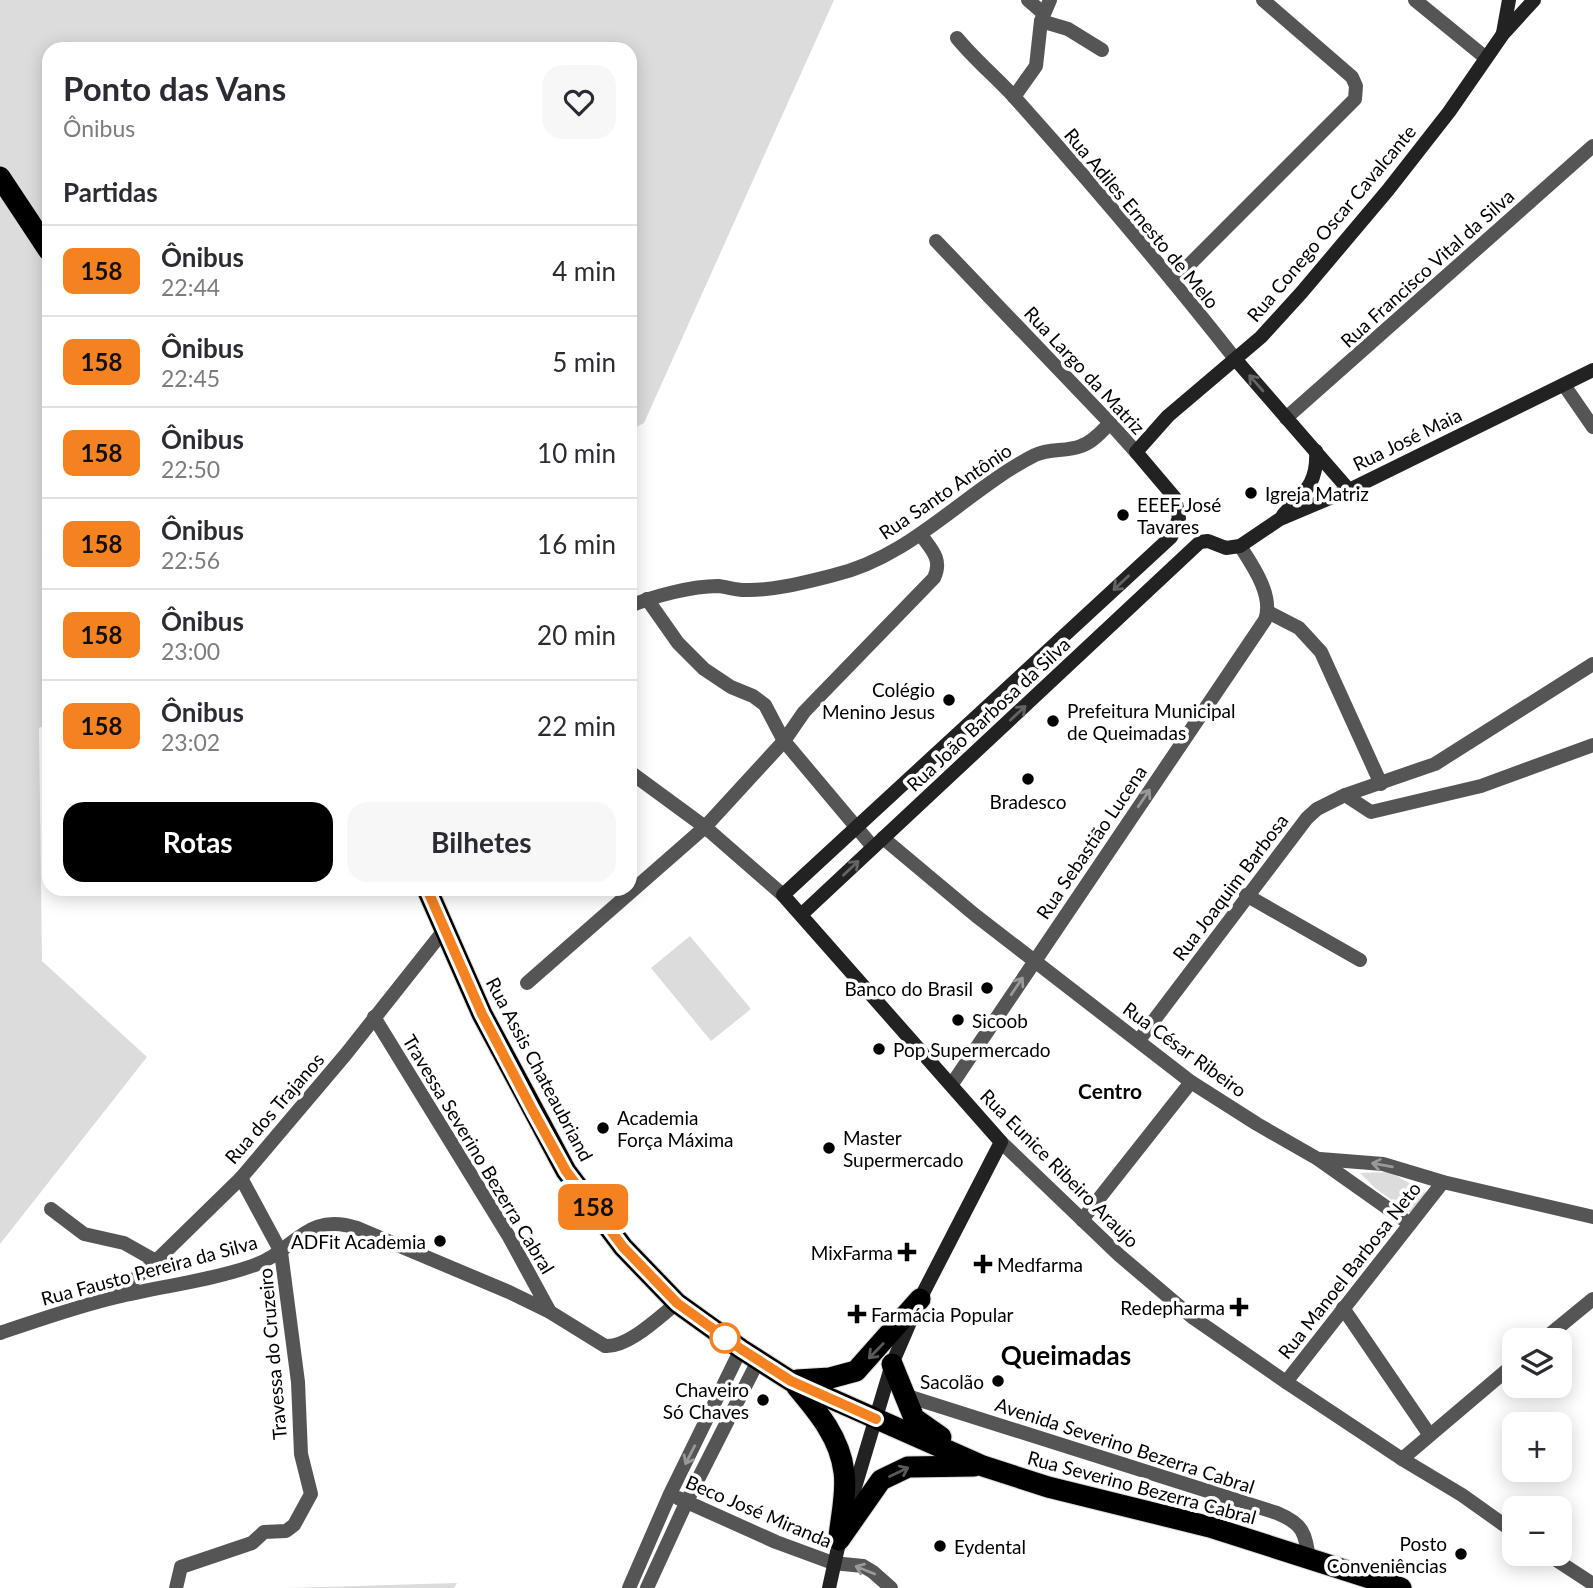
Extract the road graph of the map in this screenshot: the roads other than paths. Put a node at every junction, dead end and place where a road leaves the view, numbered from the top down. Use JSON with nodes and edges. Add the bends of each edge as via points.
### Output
{"nodes":[{"id":1,"x":1028,"y":0,"type":"edge"},
{"id":2,"x":1263,"y":0,"type":"edge"},
{"id":3,"x":1415,"y":0,"type":"edge"},
{"id":4,"x":1509,"y":0,"type":"edge"},
{"id":5,"x":1534,"y":0,"type":"edge"},
{"id":6,"x":1045,"y":11,"type":"edge"},
{"id":7,"x":1503,"y":34,"type":"junction"},
{"id":8,"x":957,"y":38,"type":"dead end"},
{"id":9,"x":1102,"y":50,"type":"dead end"},
{"id":10,"x":1486,"y":58,"type":"junction"},
{"id":11,"x":1014,"y":97,"type":"junction"},
{"id":12,"x":1593,"y":146,"type":"edge"},
{"id":13,"x":0,"y":177,"type":"edge"},
{"id":14,"x":42,"y":240,"type":"edge"},
{"id":15,"x":936,"y":241,"type":"dead end"},
{"id":16,"x":1173,"y":281,"type":"junction"},
{"id":17,"x":1236,"y":360,"type":"junction"},
{"id":18,"x":1593,"y":369,"type":"edge"},
{"id":19,"x":1564,"y":385,"type":"junction"},
{"id":20,"x":1286,"y":418,"type":"junction"},
{"id":21,"x":1110,"y":423,"type":"junction"},
{"id":22,"x":1593,"y":426,"type":"edge"},
{"id":23,"x":1136,"y":452,"type":"junction"},
{"id":24,"x":1316,"y":452,"type":"junction"},
{"id":25,"x":1349,"y":489,"type":"junction"},
{"id":26,"x":1280,"y":519,"type":"junction"},
{"id":27,"x":920,"y":534,"type":"junction"},
{"id":28,"x":1171,"y":537,"type":"joint"},
{"id":29,"x":1240,"y":546,"type":"junction"},
{"id":30,"x":647,"y":599,"type":"junction"},
{"id":31,"x":637,"y":603,"type":"edge"},
{"id":32,"x":1268,"y":612,"type":"junction"},
{"id":33,"x":1593,"y":664,"type":"edge"},
{"id":34,"x":784,"y":741,"type":"junction"},
{"id":35,"x":1593,"y":746,"type":"edge"},
{"id":36,"x":637,"y":777,"type":"edge"},
{"id":37,"x":1381,"y":784,"type":"junction"},
{"id":38,"x":1345,"y":795,"type":"junction"},
{"id":39,"x":705,"y":827,"type":"junction"},
{"id":40,"x":856,"y":828,"type":"junction"},
{"id":41,"x":878,"y":842,"type":"junction"},
{"id":42,"x":637,"y":887,"type":"edge"},
{"id":43,"x":783,"y":895,"type":"junction"},
{"id":44,"x":1246,"y":895,"type":"junction"},
{"id":45,"x":430,"y":896,"type":"edge"},
{"id":46,"x":626,"y":896,"type":"edge"},
{"id":47,"x":802,"y":915,"type":"junction"},
{"id":48,"x":446,"y":929,"type":"junction"},
{"id":49,"x":1035,"y":960,"type":"junction"},
{"id":50,"x":1360,"y":960,"type":"dead end"},
{"id":51,"x":527,"y":983,"type":"dead end"},
{"id":52,"x":374,"y":1017,"type":"junction"},
{"id":53,"x":1139,"y":1040,"type":"junction"},
{"id":54,"x":1191,"y":1082,"type":"junction"},
{"id":55,"x":952,"y":1084,"type":"junction"},
{"id":56,"x":1002,"y":1142,"type":"junction"},
{"id":57,"x":1318,"y":1159,"type":"junction"},
{"id":58,"x":241,"y":1178,"type":"junction"},
{"id":59,"x":1443,"y":1181,"type":"junction"},
{"id":60,"x":51,"y":1209,"type":"dead end"},
{"id":61,"x":1593,"y":1217,"type":"edge"},
{"id":62,"x":1082,"y":1220,"type":"junction"},
{"id":63,"x":1410,"y":1224,"type":"junction"},
{"id":64,"x":281,"y":1252,"type":"junction"},
{"id":65,"x":156,"y":1261,"type":"junction"},
{"id":66,"x":114,"y":1297,"type":"junction"},
{"id":67,"x":920,"y":1299,"type":"junction"},
{"id":68,"x":1593,"y":1299,"type":"edge"},
{"id":69,"x":677,"y":1303,"type":"junction"},
{"id":70,"x":1343,"y":1308,"type":"junction"},
{"id":71,"x":550,"y":1312,"type":"junction"},
{"id":72,"x":1558,"y":1328,"type":"edge"},
{"id":73,"x":0,"y":1333,"type":"edge"},
{"id":74,"x":750,"y":1355,"type":"junction"},
{"id":75,"x":892,"y":1364,"type":"junction"},
{"id":76,"x":1502,"y":1374,"type":"edge"},
{"id":77,"x":791,"y":1381,"type":"junction"},
{"id":78,"x":1286,"y":1382,"type":"junction"},
{"id":79,"x":904,"y":1395,"type":"junction"},
{"id":80,"x":876,"y":1419,"type":"junction"},
{"id":81,"x":1429,"y":1434,"type":"junction"},
{"id":82,"x":1402,"y":1459,"type":"junction"},
{"id":83,"x":983,"y":1466,"type":"junction"},
{"id":84,"x":670,"y":1494,"type":"junction"},
{"id":85,"x":1221,"y":1497,"type":"junction"},
{"id":86,"x":687,"y":1501,"type":"junction"},
{"id":87,"x":1502,"y":1523,"type":"edge"},
{"id":88,"x":1210,"y":1527,"type":"junction"},
{"id":89,"x":839,"y":1540,"type":"junction"},
{"id":90,"x":1309,"y":1559,"type":"junction"},
{"id":91,"x":833,"y":1563,"type":"junction"},
{"id":92,"x":1565,"y":1566,"type":"edge"},
{"id":93,"x":1593,"y":1584,"type":"edge"},
{"id":94,"x":176,"y":1588,"type":"edge"},
{"id":95,"x":629,"y":1588,"type":"edge"},
{"id":96,"x":647,"y":1588,"type":"edge"},
{"id":97,"x":829,"y":1588,"type":"edge"},
{"id":98,"x":891,"y":1588,"type":"edge"},
{"id":99,"x":1401,"y":1588,"type":"edge"}],
"edges":[{"from":1,"to":6,"type":"street"},
{"from":2,"to":16,"type":"street","via":[[1352,77],[1357,93]]},
{"from":3,"to":10,"type":"street"},
{"from":4,"to":7,"type":"street"},
{"from":5,"to":7,"type":"street","name":"Rua Conego Oscar Cavalcante"},
{"from":6,"to":9,"type":"street"},
{"from":6,"to":11,"type":"street","via":[[1036,66]]},
{"from":7,"to":10,"type":"street","name":"Rua Conego Oscar Cavalcante"},
{"from":8,"to":11,"type":"street","name":"Rua Adiles Ernesto de Melo"},
{"from":10,"to":17,"type":"street","name":"Rua Conego Oscar Cavalcante","via":[[1449,112],[1339,249]]},
{"from":11,"to":16,"type":"street","name":"Rua Adiles Ernesto de Melo"},
{"from":12,"to":20,"type":"street","name":"Rua Francisco Vital da Silva"},
{"from":13,"to":14,"type":"highway"},
{"from":15,"to":21,"type":"street","name":"Rua Largo da Matriz"},
{"from":16,"to":17,"type":"street","name":"Rua Adiles Ernesto de Melo"},
{"from":20,"to":17,"type":"street","name":"Rua Adiles Ernesto de Melo","one_way":true},
{"from":17,"to":23,"type":"street","name":"Rua Conego Oscar Cavalcante","via":[[1168,416]]},
{"from":18,"to":19,"type":"street","name":"Rua José Maia"},
{"from":19,"to":22,"type":"street"},
{"from":19,"to":25,"type":"street","name":"Rua José Maia"},
{"from":20,"to":24,"type":"street","name":"Rua Adiles Ernesto de Melo"},
{"from":21,"to":23,"type":"street","name":"Rua Largo da Matriz"},
{"from":21,"to":27,"type":"street","name":"Rua Santo Antônio","via":[[1081,447],[1029,458]]},
{"from":23,"to":28,"type":"street","name":"Rua Largo da Matriz","via":[[1175,498],[1179,518]]},
{"from":24,"to":25,"type":"street","name":"Rua Adiles Ernesto de Melo"},
{"from":24,"to":26,"type":"street","via":[[1313,481]]},
{"from":25,"to":26,"type":"street","name":"Rua José Maia"},
{"from":26,"to":29,"type":"street","name":"Rua José Maia"},
{"from":27,"to":30,"type":"street","name":"Rua Santo Antônio","via":[[837,575],[758,589],[706,587]]},
{"from":27,"to":34,"type":"street","via":[[936,555],[934,578],[804,712]]},
{"from":28,"to":40,"type":"street","name":"Rua João Barbosa da Silva","one_way":true},
{"from":29,"to":32,"type":"street","via":[[1265,593]]},
{"from":41,"to":29,"type":"street","name":"Rua João Barbosa da Silva","one_way":true,"via":[[1200,542]]},
{"from":30,"to":31,"type":"street","name":"Rua Santo Antônio"},
{"from":30,"to":34,"type":"street","name":"Rua César Ribeiro","via":[[678,643],[704,669],[765,705]]},
{"from":32,"to":37,"type":"street","via":[[1299,628],[1321,652]]},
{"from":49,"to":32,"type":"street","name":"Rua Sebastião Lucena","one_way":true},
{"from":33,"to":37,"type":"street","name":"Rua Joaquim Barbosa","via":[[1435,764]]},
{"from":34,"to":39,"type":"street"},
{"from":34,"to":40,"type":"street","name":"Rua César Ribeiro"},
{"from":35,"to":38,"type":"street","via":[[1481,786],[1371,812]]},
{"from":36,"to":39,"type":"street","name":"Rua Eunice Ribeiro Araujo"},
{"from":37,"to":38,"type":"street","name":"Rua Joaquim Barbosa"},
{"from":38,"to":44,"type":"street","name":"Rua Joaquim Barbosa","via":[[1307,818]]},
{"from":39,"to":42,"type":"street"},
{"from":39,"to":43,"type":"street","name":"Rua Eunice Ribeiro Araujo"},
{"from":40,"to":41,"type":"street","name":"Rua César Ribeiro"},
{"from":40,"to":43,"type":"street","name":"Rua João Barbosa da Silva"},
{"from":47,"to":41,"type":"street","name":"Rua João Barbosa da Silva","one_way":true},
{"from":41,"to":49,"type":"street","name":"Rua César Ribeiro"},
{"from":43,"to":47,"type":"street","name":"Rua Eunice Ribeiro Araujo"},
{"from":44,"to":50,"type":"street"},
{"from":44,"to":53,"type":"street","name":"Rua Joaquim Barbosa"},
{"from":45,"to":48,"type":"highway","name":"Rua Assis Chateaubriand"},
{"from":46,"to":51,"type":"street"},
{"from":47,"to":55,"type":"street","name":"Rua Eunice Ribeiro Araujo"},
{"from":48,"to":52,"type":"street","name":"Rua dos Trajanos"},
{"from":48,"to":69,"type":"highway","name":"Rua Assis Chateaubriand","via":[[482,1014],[566,1171],[623,1247]]},
{"from":49,"to":53,"type":"street","name":"Rua César Ribeiro"},
{"from":55,"to":49,"type":"street","name":"Rua Sebastião Lucena","one_way":true},
{"from":52,"to":58,"type":"street","name":"Rua dos Trajanos"},
{"from":52,"to":71,"type":"street","name":"Travessa Severino Bezerra Cabral"},
{"from":53,"to":54,"type":"street","name":"Rua César Ribeiro"},
{"from":54,"to":57,"type":"street","name":"Rua César Ribeiro"},
{"from":54,"to":62,"type":"street"},
{"from":55,"to":56,"type":"street","name":"Rua Eunice Ribeiro Araujo"},
{"from":56,"to":62,"type":"street","name":"Rua Eunice Ribeiro Araujo"},
{"from":56,"to":67,"type":"street"},
{"from":59,"to":57,"type":"street","name":"Rua César Ribeiro","one_way":true,"via":[[1383,1164]]},
{"from":57,"to":63,"type":"street","name":"Rua César Ribeiro"},
{"from":58,"to":64,"type":"street","name":"Travessa do Cruzeiro"},
{"from":58,"to":65,"type":"street","name":"Rua dos Trajanos"},
{"from":59,"to":61,"type":"street","name":"Rua César Ribeiro"},
{"from":59,"to":63,"type":"street","name":"Rua Manoel Barbosa Neto"},
{"from":60,"to":65,"type":"street","via":[[84,1234],[124,1243]]},
{"from":62,"to":78,"type":"street","name":"Rua Eunice Ribeiro Araujo","via":[[1192,1317]]},
{"from":63,"to":70,"type":"street","name":"Rua Manoel Barbosa Neto"},
{"from":64,"to":66,"type":"street","name":"Rua Fausto Pereira da Silva","via":[[254,1266]]},
{"from":64,"to":71,"type":"street","name":"Rua Fausto Pereira da Silva","via":[[319,1225],[344,1224]]},
{"from":64,"to":94,"type":"street","name":"Travessa do Cruzeiro","via":[[298,1382],[300,1454],[311,1494],[294,1525],[285,1531],[264,1532],[252,1543],[181,1567]]},
{"from":65,"to":66,"type":"street","name":"Rua dos Trajanos"},
{"from":66,"to":73,"type":"street","name":"Rua Fausto Pereira da Silva"},
{"from":67,"to":75,"type":"street"},
{"from":67,"to":77,"type":"highway","one_way":true,"via":[[856,1371]]},
{"from":68,"to":72,"type":"street"},
{"from":69,"to":71,"type":"street","name":"Rua Fausto Pereira da Silva","via":[[612,1347]]},
{"from":69,"to":74,"type":"highway","name":"Rua Assis Chateaubriand"},
{"from":70,"to":78,"type":"street","name":"Rua Manoel Barbosa Neto"},
{"from":70,"to":81,"type":"street"},
{"from":74,"to":77,"type":"highway","name":"Rua Assis Chateaubriand"},
{"from":74,"to":84,"type":"street","one_way":true},
{"from":74,"to":86,"type":"street"},
{"from":75,"to":79,"type":"highway"},
{"from":75,"to":80,"type":"street"},
{"from":76,"to":81,"type":"street"},
{"from":77,"to":80,"type":"highway","name":"Rua Assis Chateaubriand"},
{"from":77,"to":89,"type":"highway","via":[[824,1419],[835,1440],[844,1472]]},
{"from":78,"to":82,"type":"street","name":"Rua Eunice Ribeiro Araujo"},
{"from":79,"to":83,"type":"highway","via":[[914,1418]]},
{"from":79,"to":85,"type":"street","name":"Avenida Severino Bezerra Cabral"},
{"from":80,"to":83,"type":"highway","name":"Rua Severino Bezerra Cabral"},
{"from":80,"to":89,"type":"street"},
{"from":81,"to":82,"type":"street"},
{"from":82,"to":87,"type":"street","name":"Rua Eunice Ribeiro Araujo"},
{"from":83,"to":88,"type":"highway","name":"Rua Severino Bezerra Cabral"},
{"from":89,"to":83,"type":"highway","one_way":true,"via":[[881,1480],[908,1467]]},
{"from":84,"to":86,"type":"street","name":"Beco José Miranda"},
{"from":84,"to":95,"type":"street"},
{"from":85,"to":88,"type":"street"},
{"from":85,"to":90,"type":"street","name":"Avenida Severino Bezerra Cabral","via":[[1298,1523]]},
{"from":86,"to":91,"type":"street","name":"Beco José Miranda","via":[[755,1534]]},
{"from":86,"to":96,"type":"street"},
{"from":88,"to":90,"type":"highway","name":"Rua Severino Bezerra Cabral"},
{"from":89,"to":91,"type":"street"},
{"from":90,"to":99,"type":"highway","name":"Rua Severino Bezerra Cabral"},
{"from":91,"to":97,"type":"street"},
{"from":98,"to":91,"type":"street","name":"Beco José Miranda","one_way":true,"via":[[863,1566]]},
{"from":92,"to":93,"type":"street"}]}
